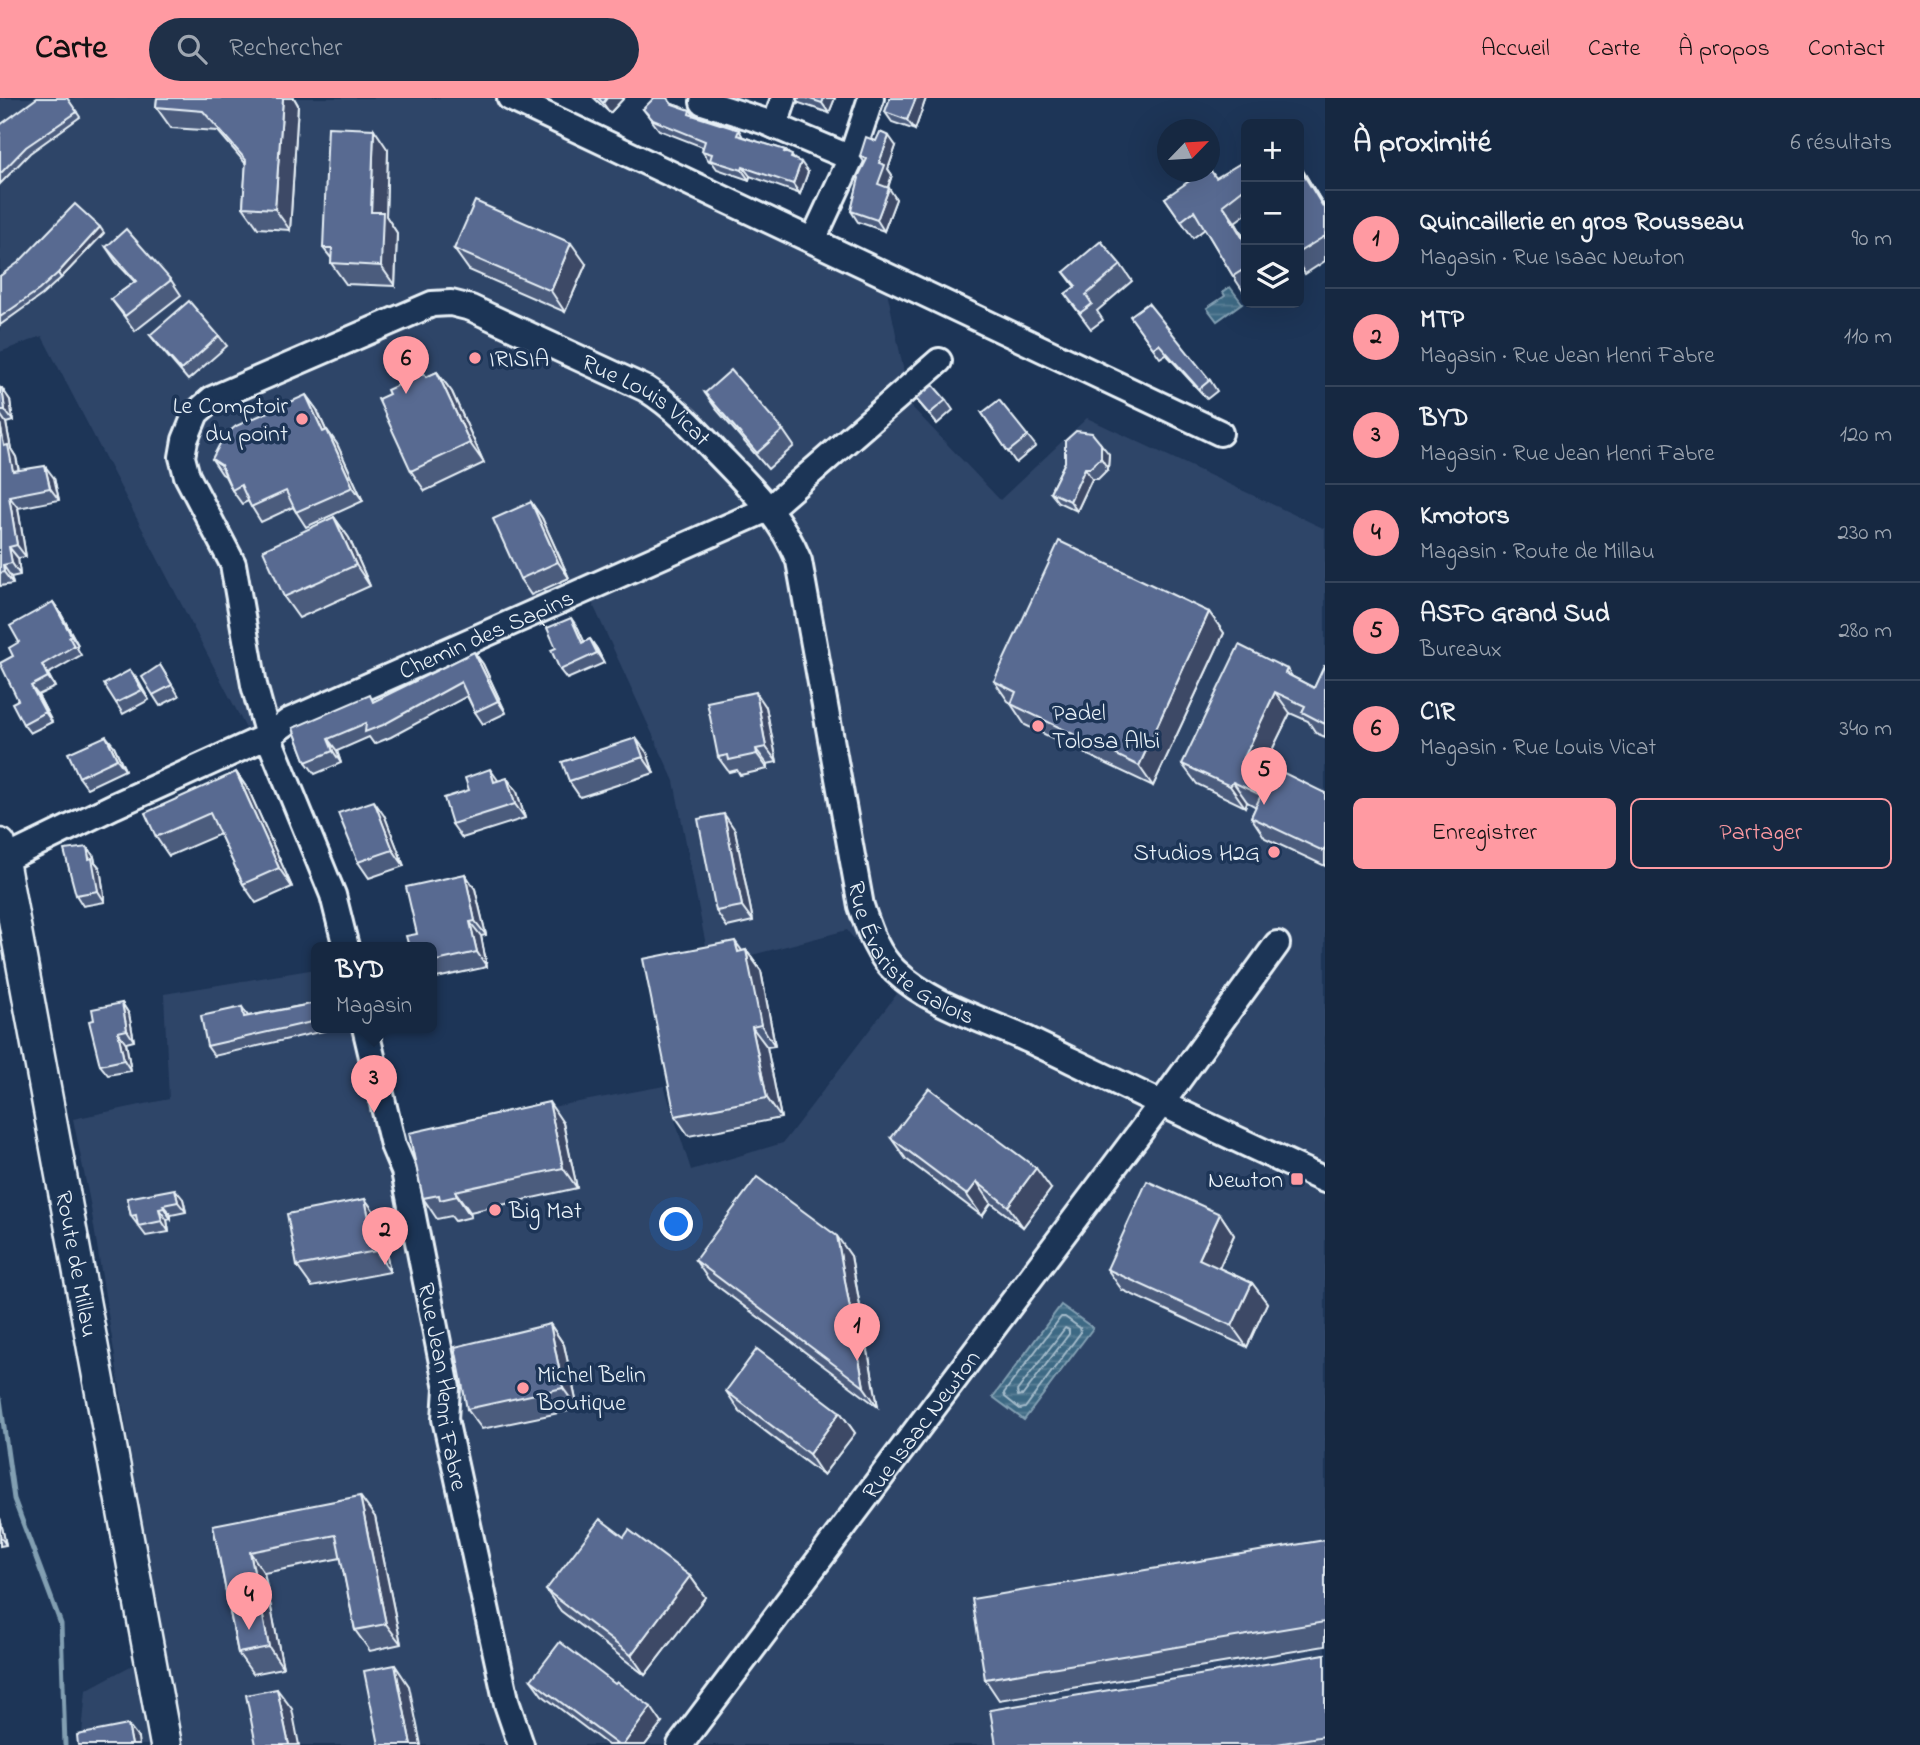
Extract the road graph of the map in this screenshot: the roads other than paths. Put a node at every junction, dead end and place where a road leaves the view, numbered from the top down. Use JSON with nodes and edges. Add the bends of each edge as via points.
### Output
{"nodes":[{"id":1,"x":510,"y":98,"type":"edge"},
{"id":2,"x":784,"y":98,"type":"edge"},
{"id":3,"x":871,"y":98,"type":"edge"},
{"id":4,"x":703,"y":102,"type":"dead end"},
{"id":5,"x":775,"y":126,"type":"junction"},
{"id":6,"x":851,"y":158,"type":"junction"},
{"id":7,"x":813,"y":240,"type":"junction"},
{"id":8,"x":939,"y":361,"type":"dead end"},
{"id":9,"x":1220,"y":433,"type":"dead end"},
{"id":10,"x":770,"y":509,"type":"junction"},
{"id":11,"x":268,"y":736,"type":"junction"},
{"id":12,"x":1,"y":852,"type":"edge"},
{"id":13,"x":345,"y":942,"type":"edge"},
{"id":14,"x":1277,"y":944,"type":"dead end"},
{"id":15,"x":366,"y":1033,"type":"edge"},
{"id":16,"x":1161,"y":1104,"type":"junction"},
{"id":17,"x":1325,"y":1180,"type":"edge"},
{"id":18,"x":164,"y":1745,"type":"edge"},
{"id":19,"x":522,"y":1745,"type":"edge"},
{"id":20,"x":680,"y":1745,"type":"edge"}],
"edges":[{"from":1,"to":7,"type":"street"},
{"from":2,"to":5,"type":"street"},
{"from":3,"to":6,"type":"street"},
{"from":4,"to":5,"type":"street"},
{"from":5,"to":6,"type":"street"},
{"from":6,"to":7,"type":"street"},
{"from":7,"to":9,"type":"street"},
{"from":8,"to":10,"type":"street","name":"Chemin des Sapins"},
{"from":10,"to":11,"type":"street","name":"Chemin des Sapins","via":[[289,721]]},
{"from":10,"to":11,"type":"street","name":"Rue Louis Vicat","via":[[673,406],[646,388],[451,303],[432,304],[212,399],[197,413],[182,457],[187,476],[233,564],[254,685]]},
{"from":10,"to":16,"type":"street","name":"Rue Évariste Galois","via":[[799,561],[861,906],[879,951],[893,970],[934,999]]},
{"from":11,"to":12,"type":"street","name":"Chemin des Sapins"},
{"from":11,"to":13,"type":"street","via":[[333,895]]},
{"from":12,"to":18,"type":"main road","name":"Route de Millau"},
{"from":14,"to":16,"type":"street","name":"Rue Isaac Newton"},
{"from":15,"to":19,"type":"street","name":"Rue Jean Henri Fabre","via":[[393,1145],[404,1171],[447,1388],[445,1419],[507,1704]]},
{"from":16,"to":17,"type":"street","name":"Rue Évariste Galois"},
{"from":16,"to":20,"type":"street","name":"Rue Isaac Newton"}]}
